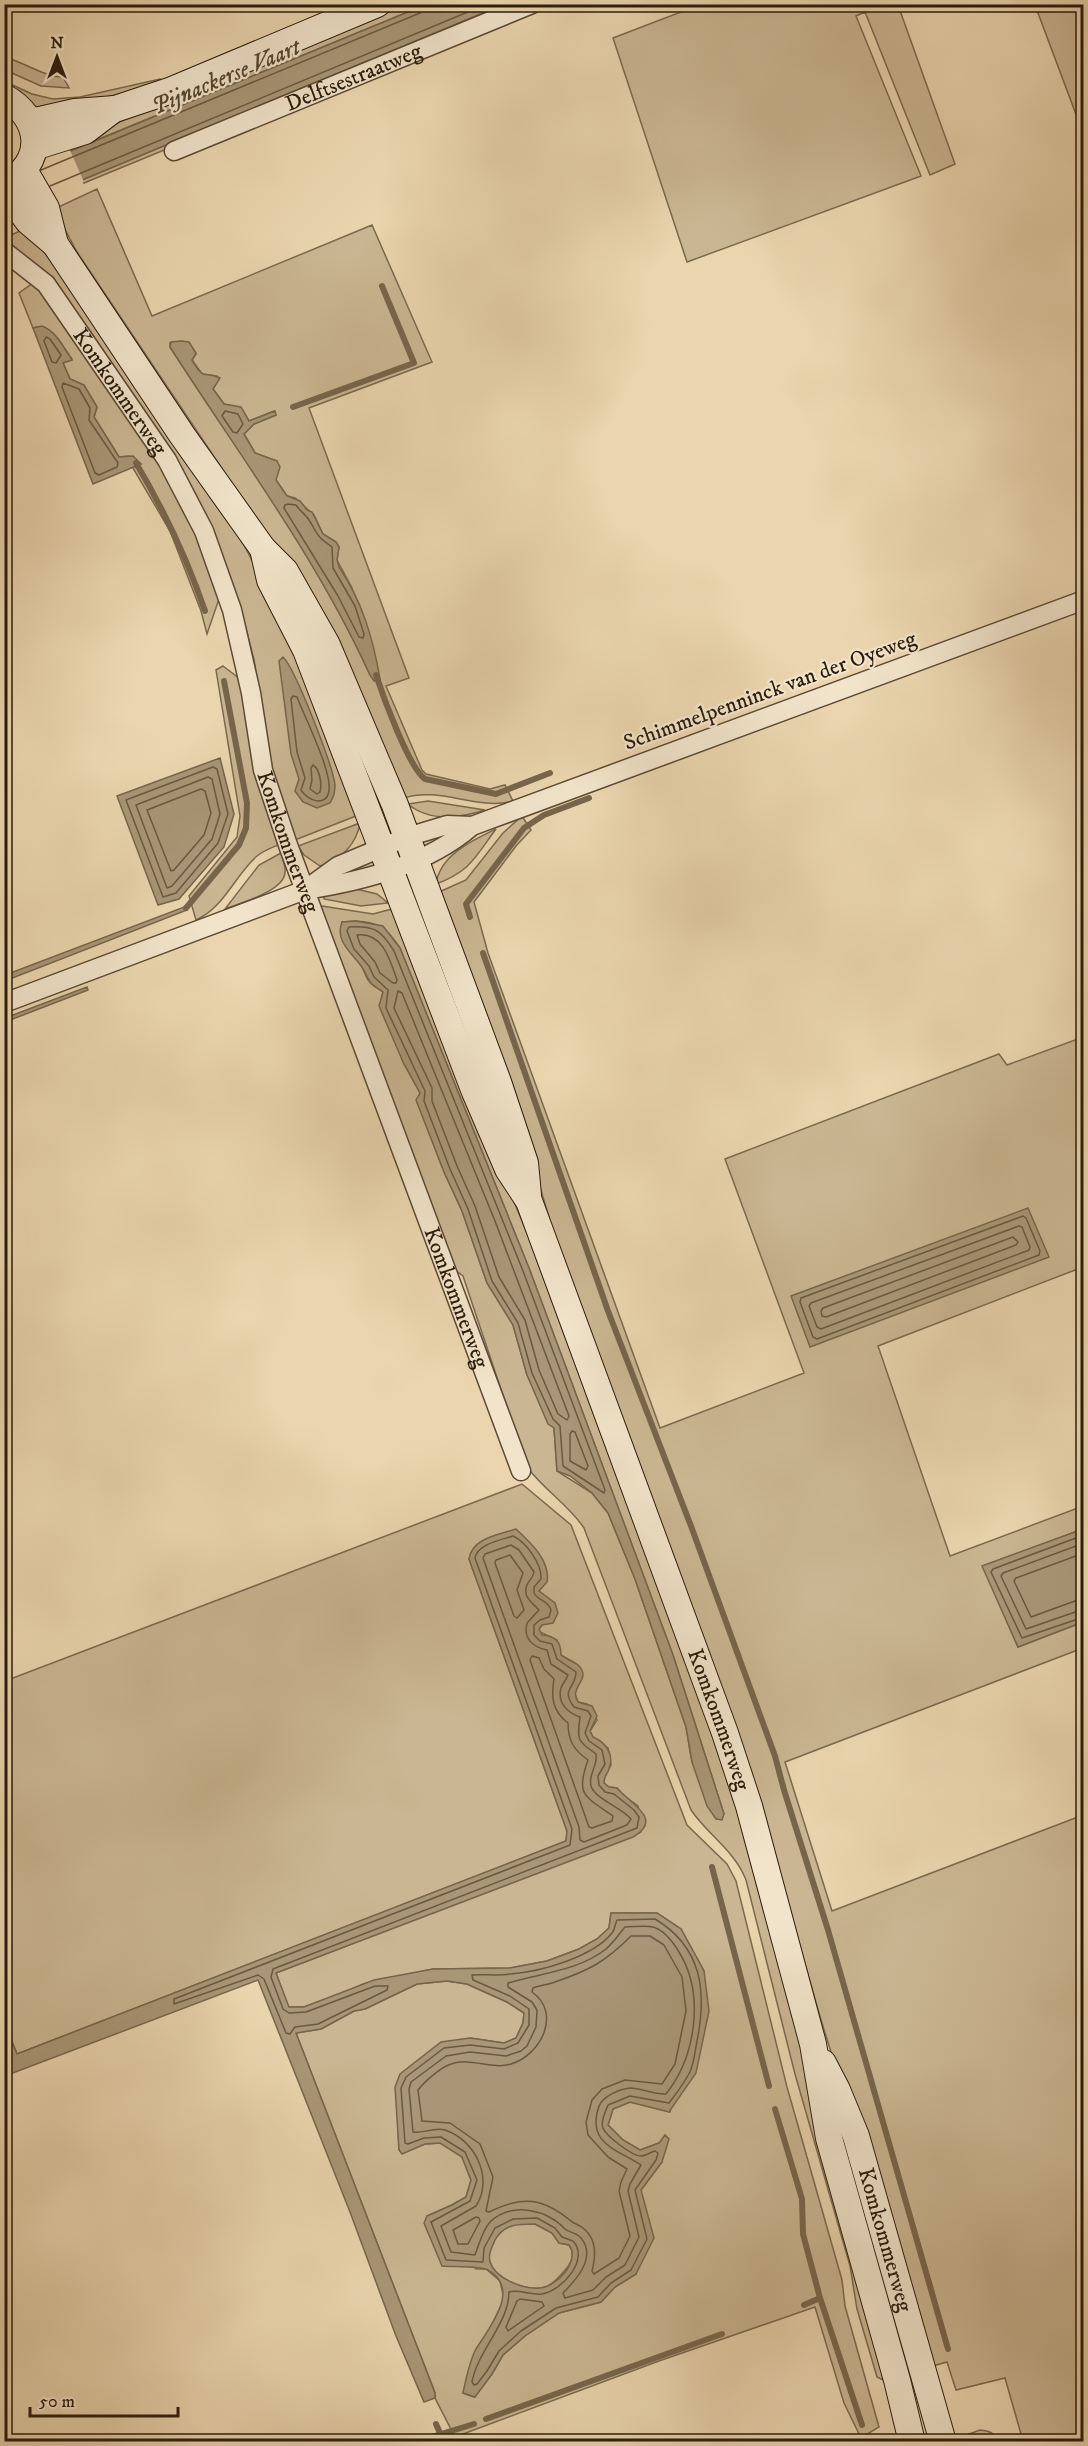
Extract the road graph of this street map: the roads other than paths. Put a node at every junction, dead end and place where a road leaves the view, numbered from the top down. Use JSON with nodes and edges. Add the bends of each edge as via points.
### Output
{"nodes":[{"id":1,"x":377,"y":4,"type":"edge"},
{"id":2,"x":532,"y":4,"type":"edge"},
{"id":3,"x":4,"y":97,"type":"edge"},
{"id":4,"x":174,"y":151,"type":"dead end"},
{"id":5,"x":25,"y":157,"type":"edge"},
{"id":6,"x":4,"y":189,"type":"edge"},
{"id":7,"x":31,"y":205,"type":"junction"},
{"id":8,"x":4,"y":251,"type":"edge"},
{"id":9,"x":263,"y":549,"type":"junction"},
{"id":10,"x":1083,"y":600,"type":"edge"},
{"id":11,"x":411,"y":849,"type":"junction"},
{"id":12,"x":385,"y":859,"type":"junction"},
{"id":13,"x":305,"y":890,"type":"junction"},
{"id":14,"x":4,"y":1003,"type":"edge"},
{"id":15,"x":529,"y":1201,"type":"junction"},
{"id":16,"x":521,"y":1471,"type":"dead end"},
{"id":17,"x":813,"y":2044,"type":"junction"},
{"id":18,"x":912,"y":2442,"type":"edge"},
{"id":19,"x":943,"y":2442,"type":"edge"}],
"edges":[{"from":1,"to":5,"type":"main road","via":[[172,90],[115,109],[75,112]]},
{"from":2,"to":4,"type":"street","name":"Delftsestraatweg"},
{"from":3,"to":5,"type":"main road","name":"Komkommerweg","via":[[15,103]]},
{"from":5,"to":7,"type":"main road","name":"Komkommerweg"},
{"from":6,"to":7,"type":"main road","name":"Komkommerweg"},
{"from":7,"to":9,"type":"main road","name":"Komkommerweg","via":[[28,220],[55,244]]},
{"from":8,"to":13,"type":"street","name":"Komkommerweg","via":[[46,284],[167,460],[204,531],[232,610],[263,770]]},
{"from":9,"to":11,"type":"main road","name":"Komkommerweg","via":[[285,571],[327,645]]},
{"from":9,"to":12,"type":"main road","name":"Komkommerweg","via":[[270,580],[306,650]]},
{"from":10,"to":11,"type":"street","name":"Schimmelpenninck van der Oyeweg","via":[[472,826],[453,843]]},
{"from":11,"to":12,"type":"street","name":"Schimmelpenninck van der Oyeweg"},
{"from":11,"to":15,"type":"main road","name":"Komkommerweg","via":[[498,1082],[525,1163]]},
{"from":12,"to":13,"type":"street","name":"Schimmelpenninck van der Oyeweg","via":[[338,866]]},
{"from":12,"to":15,"type":"main road","name":"Komkommerweg","via":[[475,1092],[508,1169]]},
{"from":13,"to":14,"type":"street","name":"Schimmelpenninck van der Oyeweg"},
{"from":13,"to":16,"type":"street","name":"Komkommerweg"},
{"from":15,"to":17,"type":"main road","name":"Komkommerweg","via":[[725,1732],[749,1806]]},
{"from":17,"to":18,"type":"main road","name":"Komkommerweg","via":[[829,2138]]},
{"from":17,"to":19,"type":"main road","name":"Komkommerweg","via":[[855,2136]]}]}
